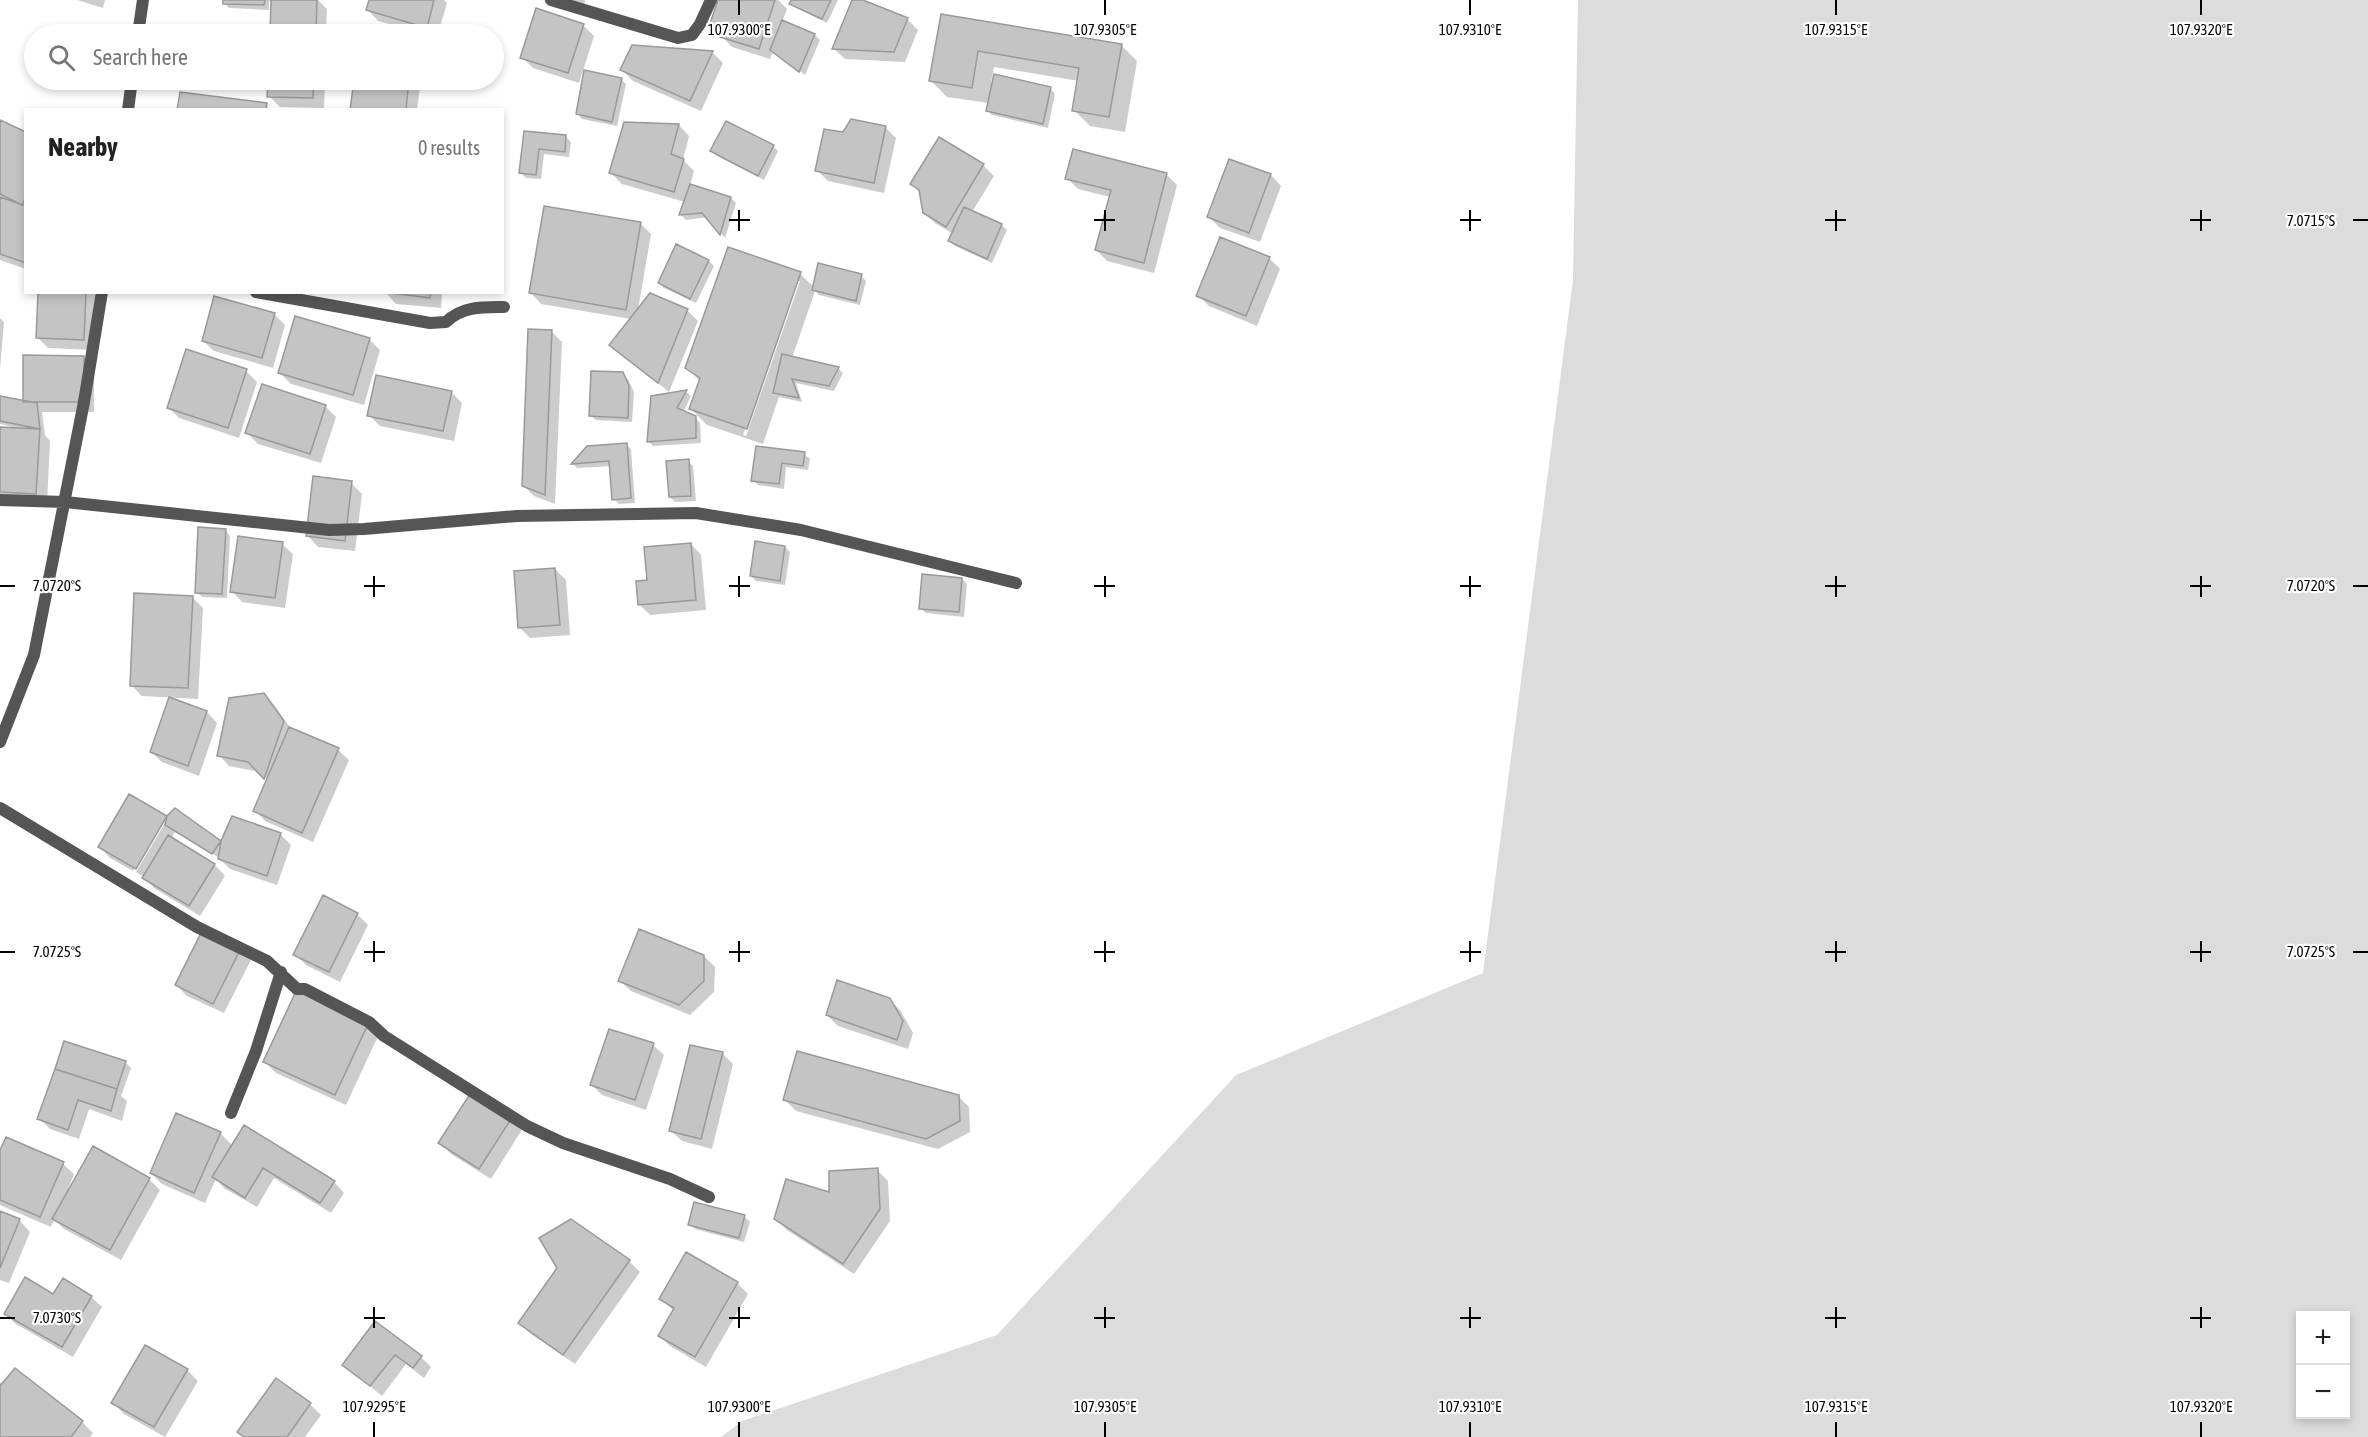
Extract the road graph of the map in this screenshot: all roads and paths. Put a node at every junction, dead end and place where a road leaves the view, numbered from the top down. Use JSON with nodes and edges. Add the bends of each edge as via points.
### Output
{"nodes":[{"id":1,"x":143,"y":0,"type":"edge"},
{"id":2,"x":552,"y":0,"type":"edge"},
{"id":3,"x":711,"y":0,"type":"edge"},
{"id":4,"x":139,"y":24,"type":"edge"},
{"id":5,"x":131,"y":90,"type":"edge"},
{"id":6,"x":128,"y":108,"type":"edge"},
{"id":7,"x":102,"y":294,"type":"edge"},
{"id":8,"x":267,"y":294,"type":"edge"},
{"id":9,"x":504,"y":307,"type":"dead end"},
{"id":10,"x":0,"y":500,"type":"edge"},
{"id":11,"x":65,"y":502,"type":"junction"},
{"id":12,"x":1016,"y":583,"type":"dead end"},
{"id":13,"x":0,"y":742,"type":"edge"},
{"id":14,"x":0,"y":808,"type":"edge"},
{"id":15,"x":281,"y":972,"type":"junction"},
{"id":16,"x":231,"y":1113,"type":"dead end"},
{"id":17,"x":709,"y":1197,"type":"dead end"}],
"edges":[{"from":1,"to":4,"type":"street"},
{"from":2,"to":3,"type":"street","via":[[678,38],[692,35]]},
{"from":5,"to":6,"type":"street"},
{"from":7,"to":11,"type":"street"},
{"from":8,"to":9,"type":"street","via":[[430,323],[446,322],[454,313],[477,307]]},
{"from":10,"to":11,"type":"street"},
{"from":11,"to":12,"type":"street","via":[[329,530],[517,516],[696,513],[801,530]]},
{"from":11,"to":13,"type":"street","via":[[33,655]]},
{"from":14,"to":15,"type":"street","via":[[197,927],[267,961]]},
{"from":15,"to":16,"type":"street"},
{"from":15,"to":17,"type":"street","via":[[297,989],[305,989],[369,1022],[384,1036],[528,1126],[563,1143],[670,1179]]}]}
